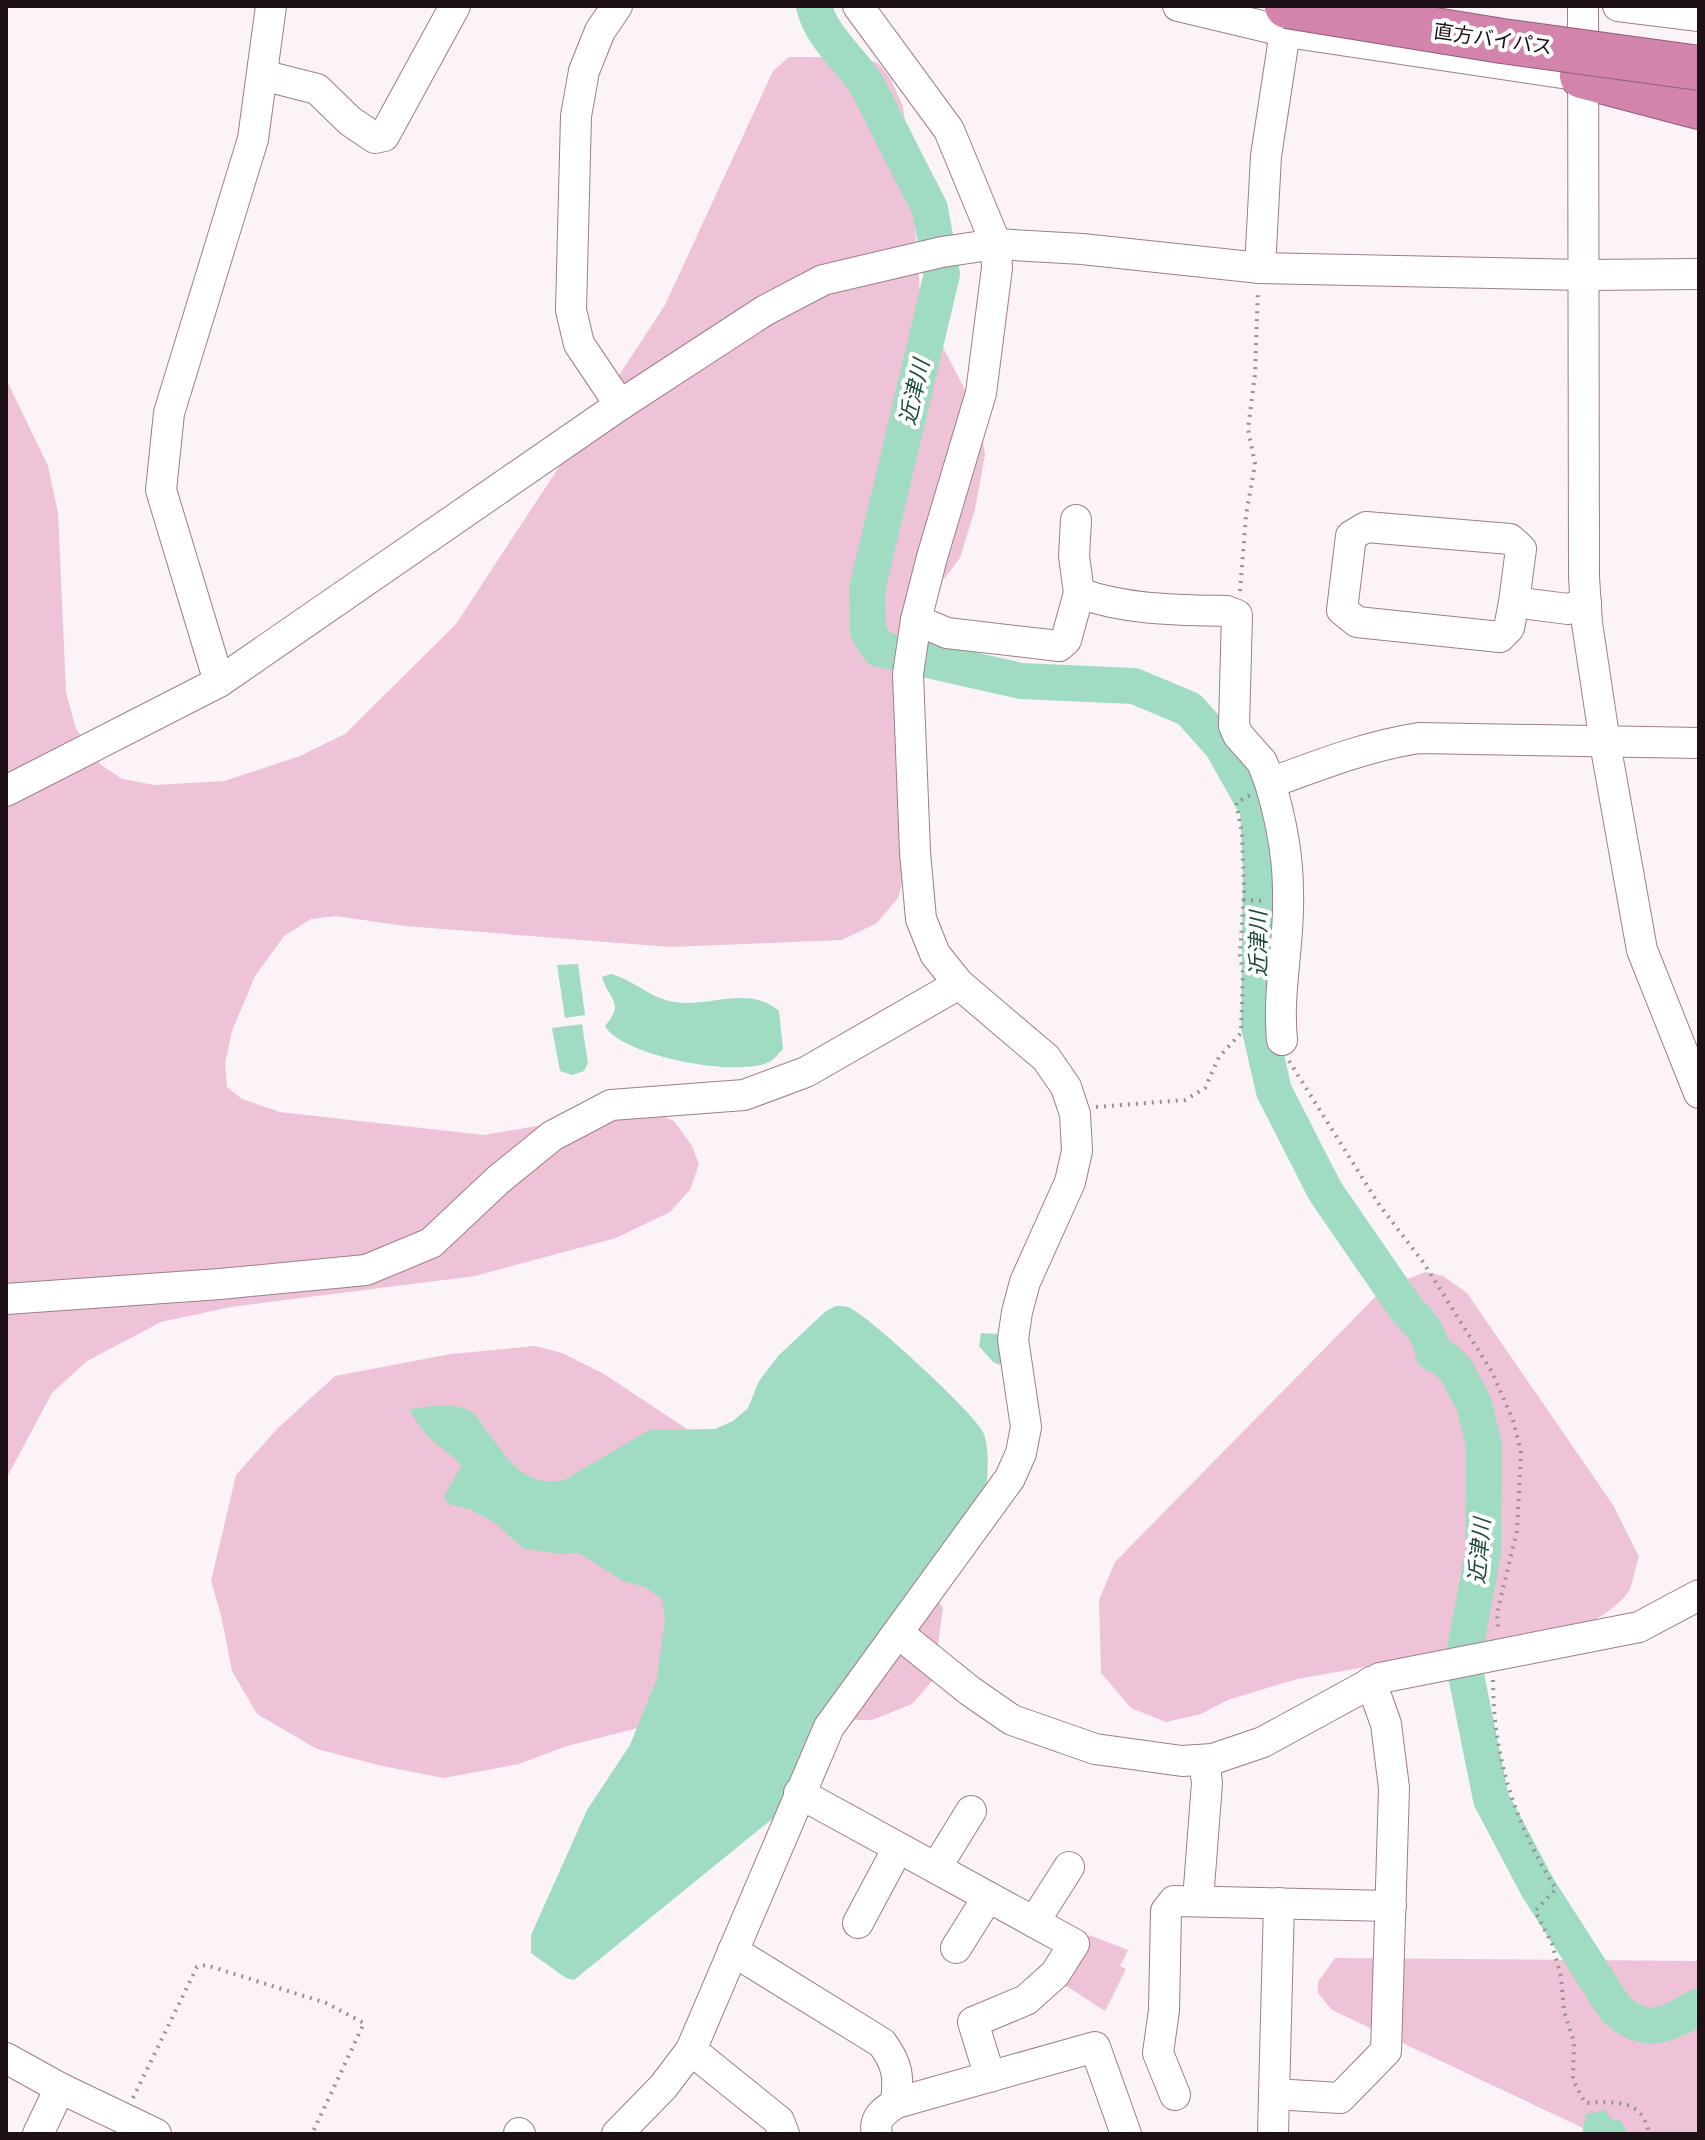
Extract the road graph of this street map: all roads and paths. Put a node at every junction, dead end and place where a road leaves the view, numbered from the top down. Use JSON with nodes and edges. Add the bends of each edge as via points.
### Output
{"nodes":[{"id":1,"x":271,"y":6,"type":"edge"},
{"id":2,"x":455,"y":6,"type":"edge"},
{"id":3,"x":617,"y":6,"type":"edge"},
{"id":4,"x":858,"y":6,"type":"edge"},
{"id":5,"x":1178,"y":6,"type":"edge"},
{"id":6,"x":1454,"y":6,"type":"edge"},
{"id":7,"x":1583,"y":6,"type":"edge"},
{"id":8,"x":1618,"y":6,"type":"edge"},
{"id":9,"x":1288,"y":15,"type":"edge"},
{"id":10,"x":1699,"y":16,"type":"edge"},
{"id":11,"x":1699,"y":42,"type":"edge"},
{"id":12,"x":1699,"y":68,"type":"edge"},
{"id":13,"x":262,"y":75,"type":"junction"},
{"id":14,"x":1582,"y":76,"type":"junction"},
{"id":15,"x":1699,"y":107,"type":"edge"},
{"id":16,"x":987,"y":245,"type":"junction"},
{"id":17,"x":1260,"y":268,"type":"junction"},
{"id":18,"x":1699,"y":274,"type":"edge"},
{"id":19,"x":1584,"y":275,"type":"junction"},
{"id":20,"x":620,"y":405,"type":"junction"},
{"id":21,"x":1076,"y":520,"type":"dead end"},
{"id":22,"x":1079,"y":593,"type":"junction"},
{"id":23,"x":1514,"y":602,"type":"junction"},
{"id":24,"x":1586,"y":603,"type":"junction"},
{"id":25,"x":1237,"y":615,"type":"junction"},
{"id":26,"x":916,"y":620,"type":"junction"},
{"id":27,"x":219,"y":682,"type":"junction"},
{"id":28,"x":1605,"y":743,"type":"junction"},
{"id":29,"x":1699,"y":743,"type":"edge"},
{"id":30,"x":1270,"y":783,"type":"junction"},
{"id":31,"x":6,"y":791,"type":"edge"},
{"id":32,"x":1236,"y":803,"type":"dead end"},
{"id":33,"x":959,"y":984,"type":"junction"},
{"id":34,"x":1282,"y":1040,"type":"joint"},
{"id":35,"x":1699,"y":1093,"type":"edge"},
{"id":36,"x":1073,"y":1108,"type":"junction"},
{"id":37,"x":6,"y":1299,"type":"edge"},
{"id":38,"x":1699,"y":1595,"type":"edge"},
{"id":39,"x":898,"y":1633,"type":"junction"},
{"id":40,"x":1499,"y":1654,"type":"junction"},
{"id":41,"x":1371,"y":1682,"type":"junction"},
{"id":42,"x":1204,"y":1760,"type":"junction"},
{"id":43,"x":799,"y":1793,"type":"junction"},
{"id":44,"x":971,"y":1811,"type":"dead end"},
{"id":45,"x":898,"y":1848,"type":"junction"},
{"id":46,"x":1069,"y":1867,"type":"dead end"},
{"id":47,"x":936,"y":1868,"type":"junction"},
{"id":48,"x":988,"y":1897,"type":"junction"},
{"id":49,"x":1198,"y":1900,"type":"junction"},
{"id":50,"x":1279,"y":1903,"type":"junction"},
{"id":51,"x":1391,"y":1906,"type":"junction"},
{"id":52,"x":1034,"y":1922,"type":"junction"},
{"id":53,"x":858,"y":1923,"type":"dead end"},
{"id":54,"x":956,"y":1948,"type":"dead end"},
{"id":55,"x":733,"y":1951,"type":"junction"},
{"id":56,"x":691,"y":2050,"type":"junction"},
{"id":57,"x":8,"y":2059,"type":"edge"},
{"id":58,"x":990,"y":2077,"type":"junction"},
{"id":59,"x":60,"y":2088,"type":"junction"},
{"id":60,"x":1274,"y":2094,"type":"junction"},
{"id":61,"x":1175,"y":2095,"type":"dead end"},
{"id":62,"x":896,"y":2103,"type":"junction"},
{"id":63,"x":124,"y":2119,"type":"junction"},
{"id":64,"x":38,"y":2134,"type":"edge"},
{"id":65,"x":156,"y":2134,"type":"edge"},
{"id":66,"x":312,"y":2134,"type":"edge"},
{"id":67,"x":617,"y":2134,"type":"edge"},
{"id":68,"x":784,"y":2134,"type":"edge"},
{"id":69,"x":877,"y":2134,"type":"edge"},
{"id":70,"x":1125,"y":2134,"type":"edge"},
{"id":71,"x":1273,"y":2134,"type":"edge"},
{"id":72,"x":1649,"y":2134,"type":"edge"}],
"edges":[{"from":1,"to":13,"type":"street"},
{"from":2,"to":13,"type":"street","via":[[384,136],[375,138],[350,121],[317,89]]},
{"from":3,"to":20,"type":"street","via":[[584,71],[576,116],[571,310],[579,344]]},
{"from":4,"to":16,"type":"street","via":[[949,130]]},
{"from":5,"to":9,"type":"street"},
{"from":6,"to":11,"type":"highway","name":"直方バイパス"},
{"from":7,"to":14,"type":"street"},
{"from":8,"to":10,"type":"street"},
{"from":9,"to":12,"type":"highway","name":"直方バイパス","bridge":true},
{"from":9,"to":14,"type":"street"},
{"from":9,"to":17,"type":"street","via":[[1266,156]]},
{"from":13,"to":27,"type":"street","via":[[253,139],[169,413],[161,490]]},
{"from":14,"to":15,"type":"highway"},
{"from":14,"to":19,"type":"street"},
{"from":16,"to":17,"type":"street"},
{"from":16,"to":20,"type":"street","via":[[823,280]]},
{"from":16,"to":26,"type":"street","via":[[997,268],[981,393]]},
{"from":17,"to":19,"type":"street"},
{"from":17,"to":25,"type":"path","via":[[1248,429],[1255,464]]},
{"from":18,"to":19,"type":"street"},
{"from":19,"to":24,"type":"street"},
{"from":20,"to":27,"type":"street"},
{"from":21,"to":22,"type":"street"},
{"from":22,"to":25,"type":"street","via":[[1160,610]]},
{"from":22,"to":26,"type":"street","via":[[1066,640],[1059,646],[947,633]]},
{"from":23,"to":23,"type":"street","via":[[1521,549],[1510,539],[1366,527],[1351,536],[1342,610],[1357,622],[1500,637],[1509,628]]},
{"from":23,"to":24,"type":"street","via":[[1568,609]]},
{"from":24,"to":28,"type":"street"},
{"from":25,"to":30,"type":"street","via":[[1234,726],[1262,762]]},
{"from":26,"to":33,"type":"street","via":[[908,674],[921,919],[935,954]]},
{"from":27,"to":31,"type":"street"},
{"from":28,"to":29,"type":"street"},
{"from":28,"to":30,"type":"street","via":[[1419,738],[1391,742]]},
{"from":28,"to":35,"type":"street","via":[[1642,950]]},
{"from":30,"to":34,"type":"street","via":[[1289,895],[1279,1014]]},
{"from":32,"to":36,"type":"path","via":[[1244,900],[1241,1033],[1219,1057],[1205,1088],[1185,1100]]},
{"from":33,"to":36,"type":"street","via":[[1046,1058]]},
{"from":33,"to":37,"type":"street","via":[[806,1072],[744,1095],[611,1105],[552,1136],[431,1243],[366,1270]]},
{"from":34,"to":40,"type":"path","via":[[1311,1098],[1492,1372],[1513,1420],[1521,1453],[1517,1531],[1497,1613]]},
{"from":36,"to":39,"type":"street","via":[[1077,1151],[1070,1182],[1017,1312],[1013,1339],[1026,1427],[1021,1453],[1010,1478]]},
{"from":38,"to":40,"type":"street","via":[[1639,1627]]},
{"from":39,"to":42,"type":"street","via":[[1012,1720],[1095,1749]]},
{"from":39,"to":43,"type":"street","via":[[829,1727]]},
{"from":40,"to":41,"type":"street"},
{"from":40,"to":72,"type":"path","via":[[1492,1681],[1497,1736],[1511,1801],[1556,1889],[1535,1911],[1561,1977],[1574,2042],[1573,2080],[1585,2103],[1629,2105],[1640,2111]]},
{"from":41,"to":42,"type":"street","via":[[1263,1742]]},
{"from":41,"to":51,"type":"street","via":[[1386,1724],[1394,1788]]},
{"from":42,"to":49,"type":"street"},
{"from":43,"to":45,"type":"street"},
{"from":43,"to":55,"type":"street"},
{"from":44,"to":47,"type":"street"},
{"from":45,"to":47,"type":"street"},
{"from":45,"to":53,"type":"street"},
{"from":46,"to":52,"type":"street"},
{"from":47,"to":48,"type":"street"},
{"from":48,"to":52,"type":"street"},
{"from":48,"to":54,"type":"street"},
{"from":49,"to":50,"type":"street"},
{"from":49,"to":61,"type":"street","via":[[1174,1901],[1166,1911],[1158,2053]]},
{"from":50,"to":51,"type":"street"},
{"from":50,"to":60,"type":"street"},
{"from":51,"to":60,"type":"street","via":[[1386,2051],[1340,2098]]},
{"from":52,"to":58,"type":"street","via":[[1074,1944],[1055,1974],[1026,2000],[973,2022]]},
{"from":55,"to":56,"type":"street"},
{"from":55,"to":62,"type":"street","via":[[882,2043],[894,2060]]},
{"from":56,"to":67,"type":"street"},
{"from":56,"to":68,"type":"street","via":[[779,2121]]},
{"from":57,"to":59,"type":"street"},
{"from":58,"to":62,"type":"street"},
{"from":58,"to":70,"type":"street","via":[[1095,2047]]},
{"from":59,"to":63,"type":"street"},
{"from":59,"to":64,"type":"street"},
{"from":60,"to":71,"type":"street"},
{"from":62,"to":69,"type":"street","via":[[880,2114]]},
{"from":63,"to":65,"type":"street"},
{"from":63,"to":66,"type":"path","via":[[197,1967],[206,1965],[326,2003],[364,2023]]}]}
